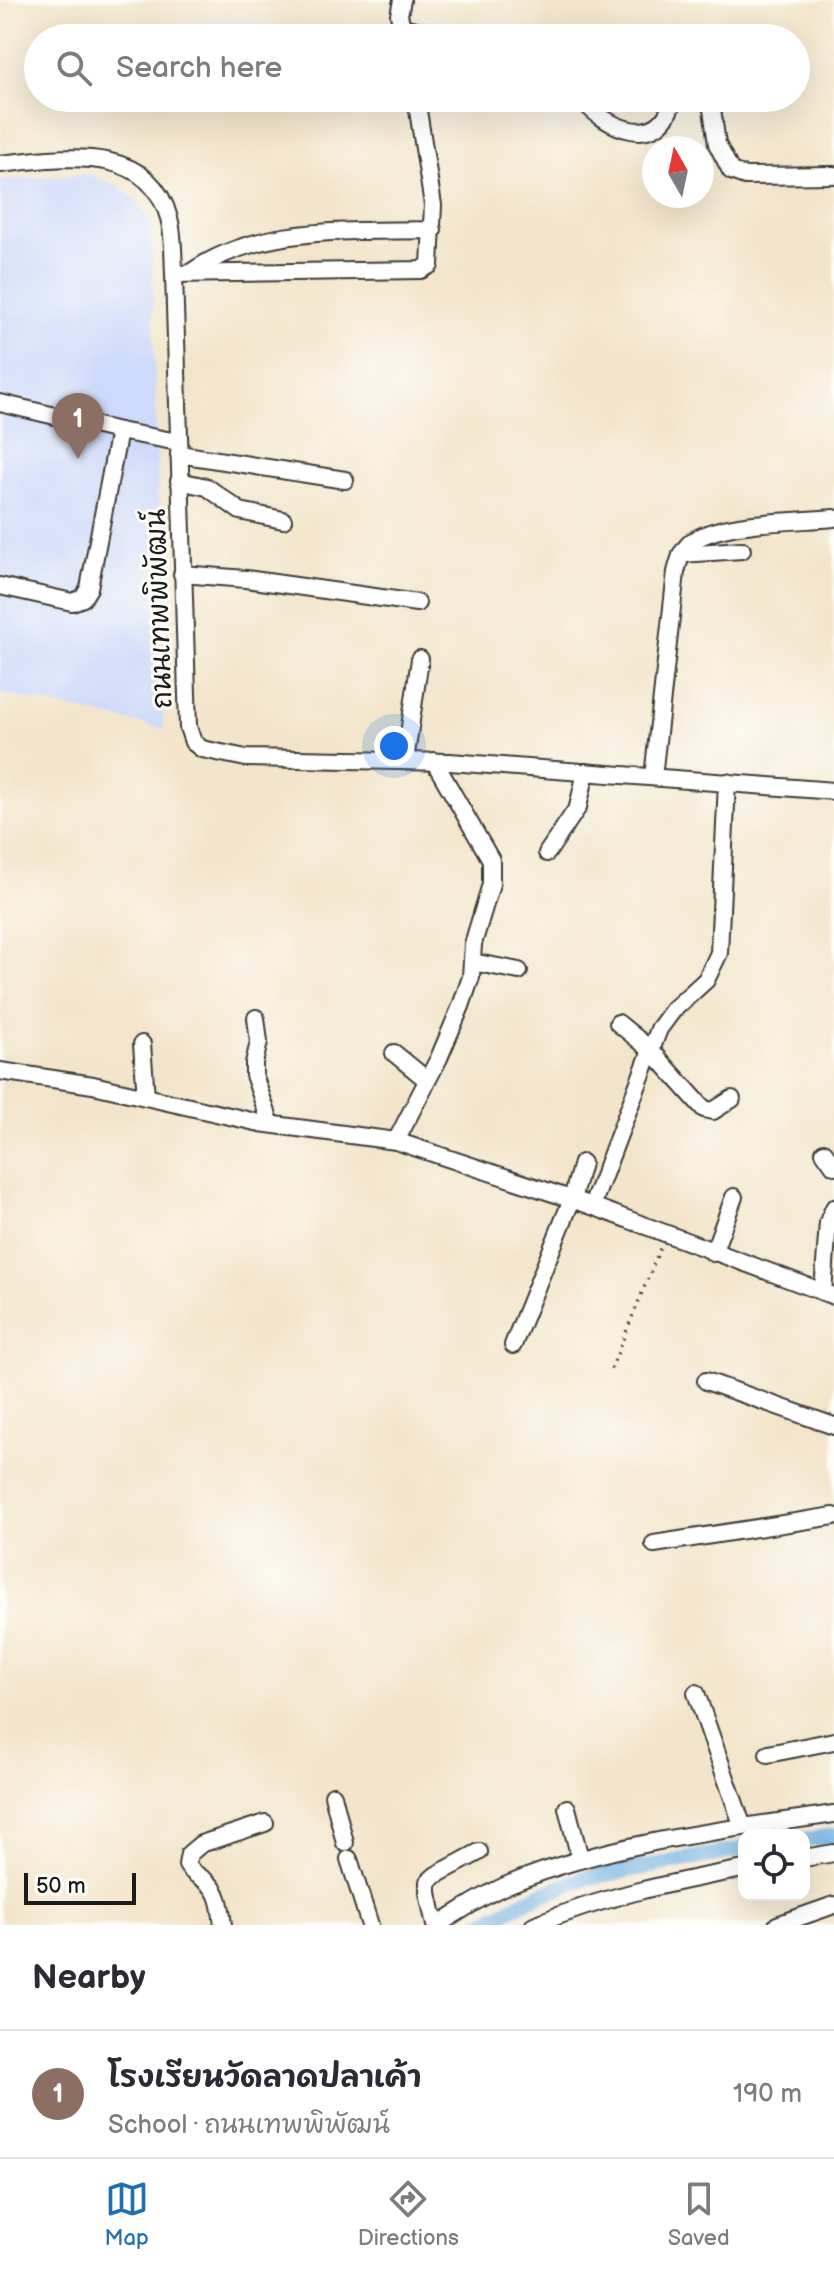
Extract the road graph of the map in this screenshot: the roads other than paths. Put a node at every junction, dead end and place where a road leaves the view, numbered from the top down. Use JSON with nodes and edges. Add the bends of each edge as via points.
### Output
{"nodes":[{"id":1,"x":402,"y":0,"type":"edge"},
{"id":2,"x":401,"y":24,"type":"edge"},
{"id":3,"x":418,"y":112,"type":"edge"},
{"id":4,"x":593,"y":112,"type":"edge"},
{"id":5,"x":670,"y":112,"type":"edge"},
{"id":6,"x":712,"y":112,"type":"edge"},
{"id":7,"x":0,"y":164,"type":"edge"},
{"id":8,"x":834,"y":175,"type":"edge"},
{"id":9,"x":433,"y":230,"type":"junction"},
{"id":10,"x":182,"y":274,"type":"junction"},
{"id":11,"x":0,"y":403,"type":"edge"},
{"id":12,"x":119,"y":431,"type":"junction"},
{"id":13,"x":178,"y":448,"type":"junction"},
{"id":14,"x":345,"y":480,"type":"dead end"},
{"id":15,"x":179,"y":481,"type":"junction"},
{"id":16,"x":834,"y":518,"type":"edge"},
{"id":17,"x":283,"y":520,"type":"dead end"},
{"id":18,"x":742,"y":550,"type":"dead end"},
{"id":19,"x":681,"y":554,"type":"junction"},
{"id":20,"x":182,"y":574,"type":"junction"},
{"id":21,"x":0,"y":586,"type":"edge"},
{"id":22,"x":417,"y":603,"type":"dead end"},
{"id":23,"x":420,"y":659,"type":"dead end"},
{"id":24,"x":405,"y":761,"type":"junction"},
{"id":25,"x":434,"y":761,"type":"junction"},
{"id":26,"x":586,"y":772,"type":"junction"},
{"id":27,"x":653,"y":777,"type":"junction"},
{"id":28,"x":727,"y":782,"type":"junction"},
{"id":29,"x":834,"y":791,"type":"edge"},
{"id":30,"x":547,"y":853,"type":"dead end"},
{"id":31,"x":472,"y":962,"type":"junction"},
{"id":32,"x":519,"y":971,"type":"dead end"},
{"id":33,"x":256,"y":1018,"type":"dead end"},
{"id":34,"x":618,"y":1023,"type":"dead end"},
{"id":35,"x":142,"y":1044,"type":"dead end"},
{"id":36,"x":651,"y":1050,"type":"junction"},
{"id":37,"x":394,"y":1053,"type":"dead end"},
{"id":38,"x":0,"y":1071,"type":"edge"},
{"id":39,"x":427,"y":1080,"type":"junction"},
{"id":40,"x":146,"y":1097,"type":"junction"},
{"id":41,"x":732,"y":1099,"type":"dead end"},
{"id":42,"x":271,"y":1124,"type":"junction"},
{"id":43,"x":396,"y":1141,"type":"junction"},
{"id":44,"x":582,"y":1163,"type":"dead end"},
{"id":45,"x":734,"y":1197,"type":"dead end"},
{"id":46,"x":572,"y":1199,"type":"junction"},
{"id":47,"x":592,"y":1206,"type":"junction"},
{"id":48,"x":834,"y":1208,"type":"edge"},
{"id":49,"x":713,"y":1253,"type":"junction"},
{"id":50,"x":828,"y":1294,"type":"edge"},
{"id":51,"x":513,"y":1345,"type":"dead end"},
{"id":52,"x":706,"y":1381,"type":"dead end"},
{"id":53,"x":834,"y":1426,"type":"edge"},
{"id":54,"x":834,"y":1516,"type":"edge"},
{"id":55,"x":654,"y":1544,"type":"dead end"},
{"id":56,"x":696,"y":1693,"type":"dead end"},
{"id":57,"x":834,"y":1741,"type":"edge"},
{"id":58,"x":768,"y":1754,"type":"dead end"},
{"id":59,"x":333,"y":1795,"type":"dead end"},
{"id":60,"x":567,"y":1808,"type":"dead end"},
{"id":61,"x":834,"y":1814,"type":"edge"},
{"id":62,"x":265,"y":1823,"type":"dead end"},
{"id":63,"x":743,"y":1827,"type":"junction"},
{"id":64,"x":479,"y":1852,"type":"dead end"},
{"id":65,"x":834,"y":1853,"type":"edge"},
{"id":66,"x":810,"y":1857,"type":"edge"},
{"id":67,"x":580,"y":1858,"type":"junction"},
{"id":68,"x":738,"y":1870,"type":"edge"},
{"id":69,"x":834,"y":1905,"type":"edge"},
{"id":70,"x":223,"y":1925,"type":"edge"},
{"id":71,"x":370,"y":1925,"type":"edge"},
{"id":72,"x":436,"y":1925,"type":"edge"},
{"id":73,"x":534,"y":1925,"type":"edge"},
{"id":74,"x":777,"y":1925,"type":"edge"}],
"edges":[{"from":1,"to":2,"type":"street"},
{"from":3,"to":9,"type":"street"},
{"from":4,"to":5,"type":"street","via":[[635,132],[656,127]]},
{"from":6,"to":8,"type":"street","via":[[717,144],[731,171],[745,176]]},
{"from":7,"to":10,"type":"street","name":"ถนนเทพพิพัฒน์","via":[[91,158],[126,165],[163,201]]},
{"from":9,"to":10,"type":"street","via":[[297,235],[230,250]]},
{"from":9,"to":10,"type":"street","via":[[430,265],[421,270]]},
{"from":10,"to":13,"type":"street","name":"ถนนเทพพิพัฒน์"},
{"from":11,"to":12,"type":"street"},
{"from":12,"to":13,"type":"street"},
{"from":12,"to":21,"type":"street","via":[[83,598],[72,602]]},
{"from":13,"to":14,"type":"street"},
{"from":13,"to":15,"type":"street","name":"ถนนเทพพิพัฒน์"},
{"from":15,"to":17,"type":"street","via":[[207,487],[240,511]]},
{"from":15,"to":20,"type":"street","name":"ถนนเทพพิพัฒน์"},
{"from":16,"to":19,"type":"street","via":[[731,527],[704,535]]},
{"from":18,"to":19,"type":"street"},
{"from":19,"to":27,"type":"street"},
{"from":20,"to":22,"type":"street"},
{"from":20,"to":24,"type":"street","name":"ถนนเทพพิพัฒน์","via":[[188,727],[193,742],[218,754],[246,758]]},
{"from":23,"to":24,"type":"street"},
{"from":24,"to":25,"type":"street","name":"ถนนเทพพิพัฒน์"},
{"from":25,"to":26,"type":"street","name":"ถนนเทพพิพัฒน์"},
{"from":25,"to":31,"type":"street","via":[[491,860],[491,884]]},
{"from":26,"to":27,"type":"street","name":"ถนนเทพพิพัฒน์"},
{"from":26,"to":30,"type":"street","via":[[578,807]]},
{"from":27,"to":28,"type":"street","name":"ถนนเทพพิพัฒน์"},
{"from":28,"to":29,"type":"street","name":"ถนนเทพพิพัฒน์"},
{"from":28,"to":36,"type":"street","via":[[719,953],[706,980],[659,1029]]},
{"from":31,"to":32,"type":"street"},
{"from":31,"to":39,"type":"street","via":[[461,1006]]},
{"from":33,"to":42,"type":"street","via":[[254,1075]]},
{"from":34,"to":36,"type":"street"},
{"from":35,"to":40,"type":"street"},
{"from":36,"to":41,"type":"street","via":[[704,1109],[713,1111]]},
{"from":36,"to":47,"type":"street"},
{"from":37,"to":39,"type":"street"},
{"from":38,"to":40,"type":"street"},
{"from":39,"to":43,"type":"street"},
{"from":40,"to":42,"type":"street"},
{"from":42,"to":43,"type":"street"},
{"from":43,"to":46,"type":"street"},
{"from":44,"to":46,"type":"street"},
{"from":45,"to":49,"type":"street"},
{"from":46,"to":47,"type":"street"},
{"from":46,"to":51,"type":"street"},
{"from":47,"to":49,"type":"street"},
{"from":48,"to":50,"type":"street","via":[[828,1222]]},
{"from":49,"to":50,"type":"street"},
{"from":52,"to":53,"type":"street"},
{"from":54,"to":55,"type":"street"},
{"from":56,"to":63,"type":"street"},
{"from":57,"to":58,"type":"street"},
{"from":59,"to":71,"type":"street"},
{"from":60,"to":67,"type":"street"},
{"from":61,"to":63,"type":"street"},
{"from":62,"to":70,"type":"street","via":[[201,1844],[189,1854],[191,1872],[215,1891]]},
{"from":63,"to":67,"type":"street"},
{"from":64,"to":72,"type":"street","via":[[428,1882]]},
{"from":65,"to":66,"type":"street"},
{"from":67,"to":72,"type":"street","via":[[508,1884]]},
{"from":68,"to":73,"type":"street","via":[[654,1885]]},
{"from":69,"to":74,"type":"street"}]}
